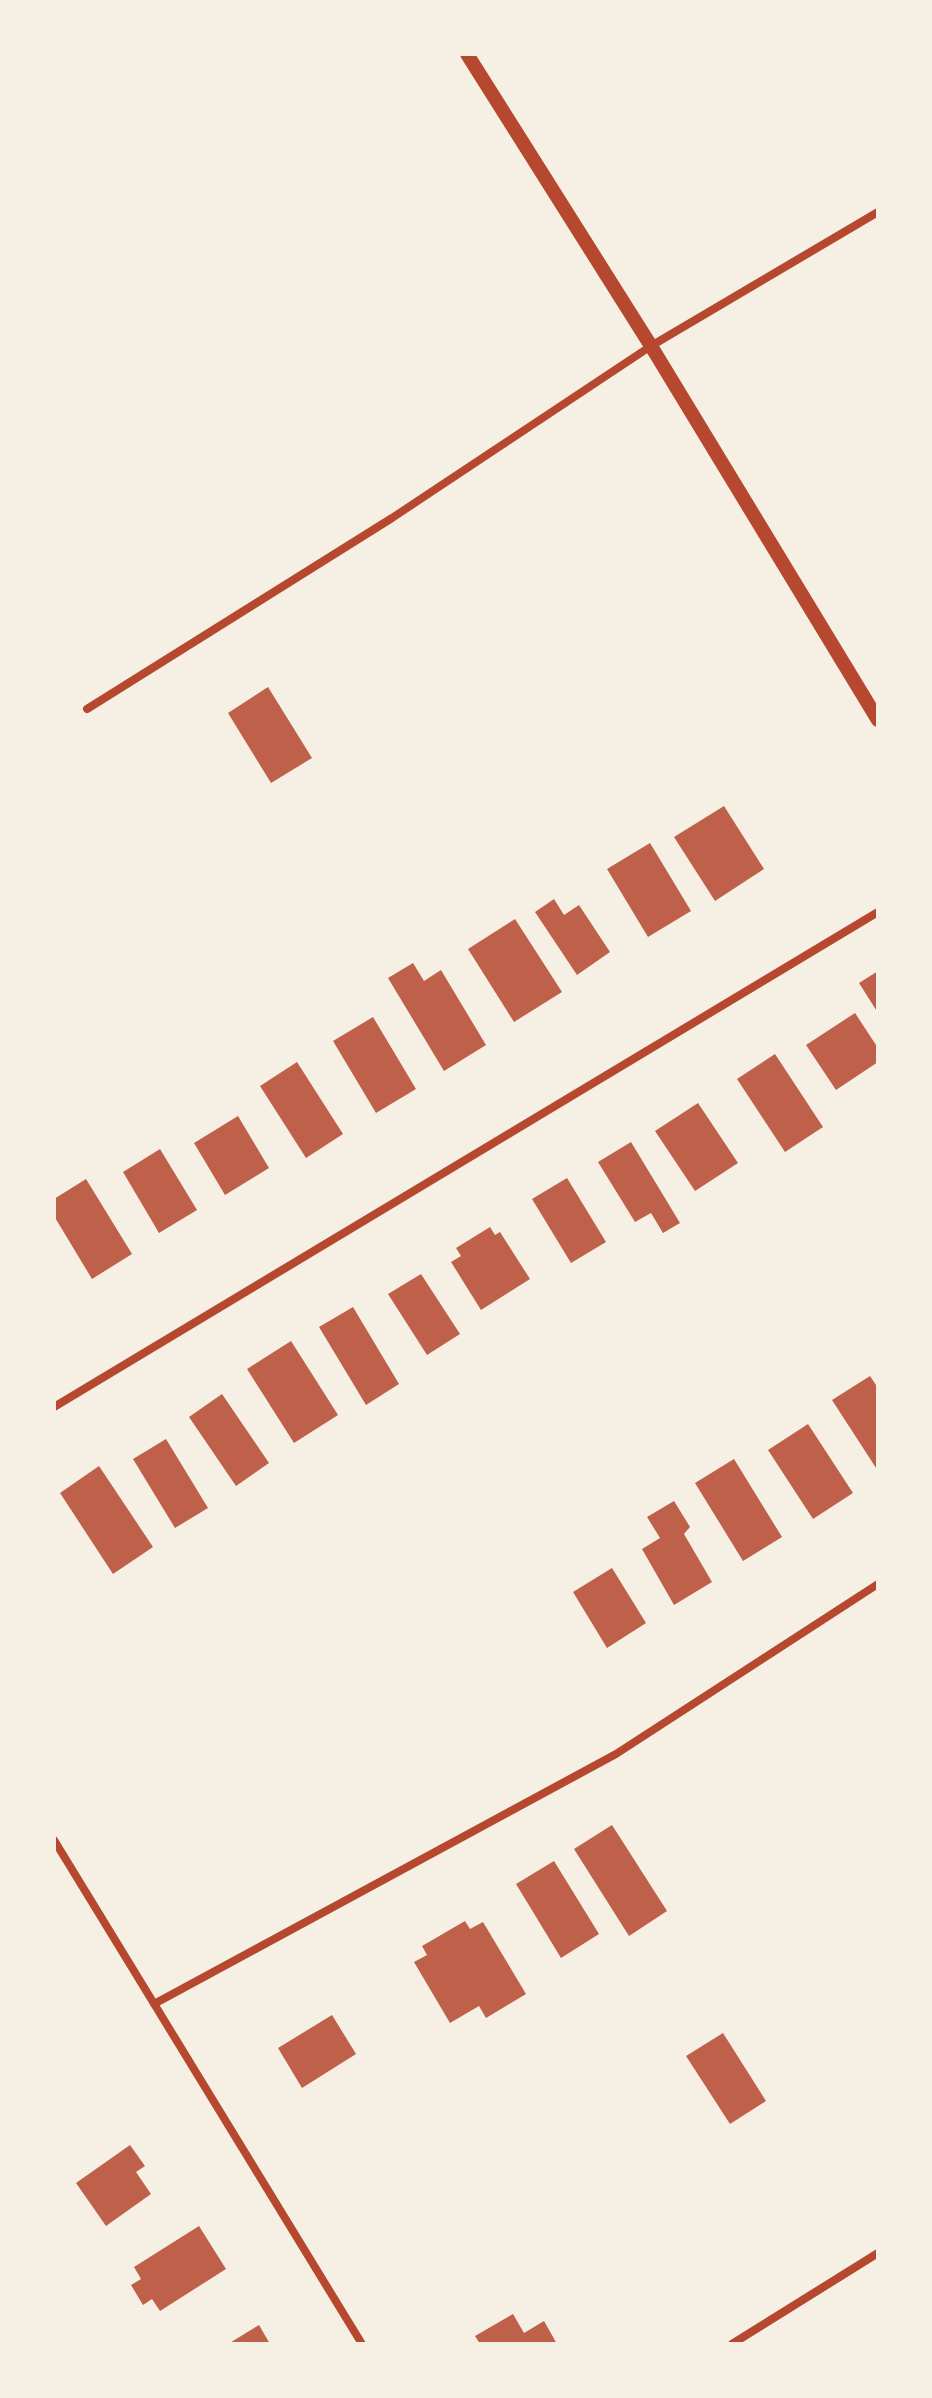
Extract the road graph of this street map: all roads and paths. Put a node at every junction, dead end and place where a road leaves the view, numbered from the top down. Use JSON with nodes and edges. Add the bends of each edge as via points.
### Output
{"nodes":[{"id":1,"x":467,"y":54,"type":"edge"},
{"id":2,"x":878,"y":212,"type":"edge"},
{"id":3,"x":651,"y":346,"type":"junction"},
{"id":4,"x":87,"y":709,"type":"dead end"},
{"id":5,"x":878,"y":720,"type":"edge"},
{"id":6,"x":878,"y":912,"type":"edge"},
{"id":7,"x":54,"y":1407,"type":"edge"},
{"id":8,"x":878,"y":1584,"type":"edge"},
{"id":9,"x":54,"y":1840,"type":"edge"},
{"id":10,"x":154,"y":2004,"type":"junction"},
{"id":11,"x":878,"y":2253,"type":"edge"},
{"id":12,"x":362,"y":2344,"type":"edge"},
{"id":13,"x":732,"y":2344,"type":"edge"}],
"edges":[{"from":1,"to":3,"type":"street"},
{"from":2,"to":3,"type":"street"},
{"from":3,"to":4,"type":"street","via":[[392,518]]},
{"from":3,"to":5,"type":"street"},
{"from":6,"to":7,"type":"street"},
{"from":8,"to":10,"type":"street","via":[[616,1754]]},
{"from":9,"to":10,"type":"street"},
{"from":10,"to":12,"type":"street"},
{"from":11,"to":13,"type":"street"}]}
